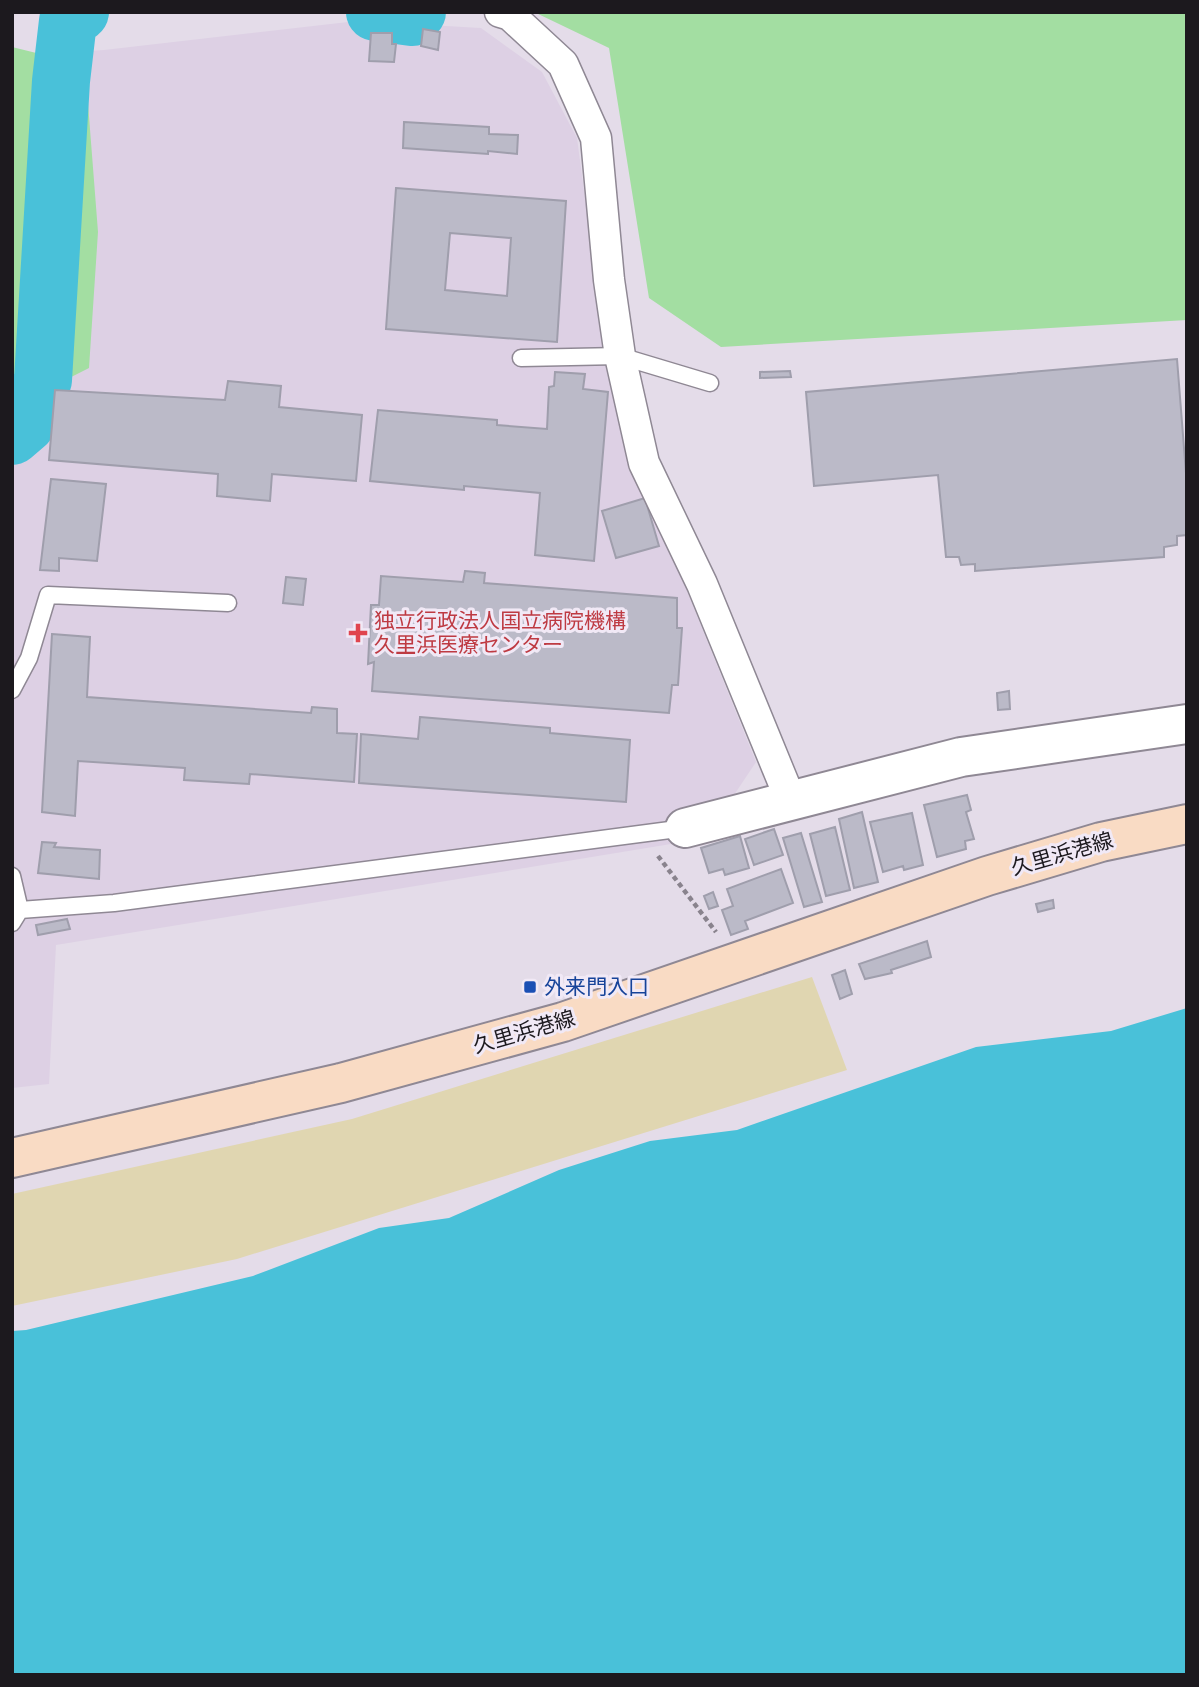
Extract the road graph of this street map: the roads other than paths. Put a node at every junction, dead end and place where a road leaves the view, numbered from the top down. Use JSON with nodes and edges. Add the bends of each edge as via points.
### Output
{"nodes":[{"id":1,"x":500,"y":12,"type":"edge"},
{"id":2,"x":620,"y":356,"type":"junction"},
{"id":3,"x":521,"y":358,"type":"dead end"},
{"id":4,"x":710,"y":383,"type":"dead end"},
{"id":5,"x":228,"y":603,"type":"dead end"},
{"id":6,"x":12,"y":690,"type":"edge"},
{"id":7,"x":1187,"y":724,"type":"edge"},
{"id":8,"x":791,"y":801,"type":"junction"},
{"id":9,"x":1187,"y":824,"type":"edge"},
{"id":10,"x":667,"y":830,"type":"joint"},
{"id":11,"x":12,"y":876,"type":"edge"},
{"id":12,"x":16,"y":917,"type":"edge"},
{"id":13,"x":12,"y":1158,"type":"edge"}],
"edges":[{"from":1,"to":2,"type":"street","via":[[510,15],[563,64],[596,138]]},
{"from":2,"to":3,"type":"lane"},
{"from":2,"to":4,"type":"lane"},
{"from":2,"to":8,"type":"street","via":[[643,463],[702,584]]},
{"from":5,"to":6,"type":"lane","via":[[48,595],[29,658]]},
{"from":7,"to":8,"type":"street","via":[[961,757]]},
{"from":8,"to":10,"type":"street"},
{"from":9,"to":13,"type":"main road","name":"久里浜港線","via":[[1101,842],[987,876],[564,1022],[341,1083]]},
{"from":10,"to":12,"type":"lane"},
{"from":11,"to":12,"type":"lane"}]}
